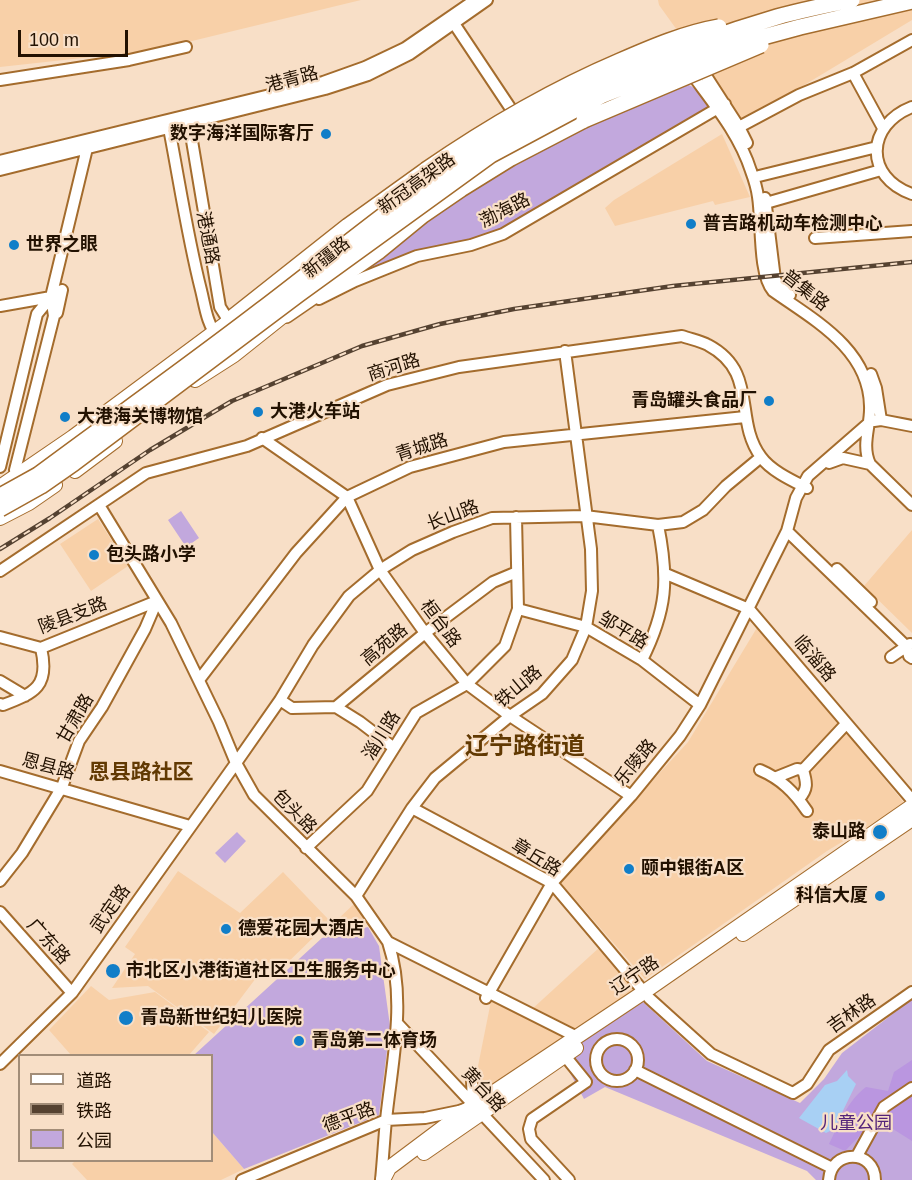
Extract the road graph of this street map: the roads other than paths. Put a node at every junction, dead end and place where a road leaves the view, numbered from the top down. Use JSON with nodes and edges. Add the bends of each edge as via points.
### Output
{"nodes":[{"id":1,"x":475,"y":0,"type":"edge"},
{"id":2,"x":488,"y":0,"type":"edge"},
{"id":3,"x":852,"y":0,"type":"edge"},
{"id":4,"x":912,"y":1,"type":"edge"},
{"id":5,"x":778,"y":16,"type":"junction"},
{"id":6,"x":453,"y":21,"type":"junction"},
{"id":7,"x":800,"y":27,"type":"junction"},
{"id":8,"x":912,"y":40,"type":"edge"},
{"id":9,"x":677,"y":42,"type":"joint"},
{"id":10,"x":186,"y":47,"type":"dead end"},
{"id":11,"x":694,"y":68,"type":"junction"},
{"id":12,"x":854,"y":73,"type":"junction"},
{"id":13,"x":0,"y":80,"type":"edge"},
{"id":14,"x":721,"y":106,"type":"junction"},
{"id":15,"x":912,"y":107,"type":"edge"},
{"id":16,"x":518,"y":118,"type":"junction"},
{"id":17,"x":189,"y":119,"type":"junction"},
{"id":18,"x":168,"y":124,"type":"junction"},
{"id":19,"x":739,"y":127,"type":"junction"},
{"id":20,"x":883,"y":128,"type":"junction"},
{"id":21,"x":88,"y":144,"type":"junction"},
{"id":22,"x":877,"y":147,"type":"junction"},
{"id":23,"x":0,"y":161,"type":"edge"},
{"id":24,"x":0,"y":170,"type":"edge"},
{"id":25,"x":881,"y":170,"type":"junction"},
{"id":26,"x":759,"y":176,"type":"junction"},
{"id":27,"x":912,"y":194,"type":"edge"},
{"id":28,"x":766,"y":203,"type":"junction"},
{"id":29,"x":912,"y":231,"type":"edge"},
{"id":30,"x":815,"y":238,"type":"dead end"},
{"id":31,"x":62,"y":290,"type":"dead end"},
{"id":32,"x":51,"y":297,"type":"junction"},
{"id":33,"x":0,"y":306,"type":"edge"},
{"id":34,"x":286,"y":315,"type":"junction"},
{"id":35,"x":46,"y":318,"type":"dead end"},
{"id":36,"x":228,"y":321,"type":"junction"},
{"id":37,"x":213,"y":332,"type":"junction"},
{"id":38,"x":249,"y":343,"type":"junction"},
{"id":39,"x":565,"y":351,"type":"junction"},
{"id":40,"x":234,"y":355,"type":"junction"},
{"id":41,"x":745,"y":417,"type":"junction"},
{"id":42,"x":875,"y":421,"type":"junction"},
{"id":43,"x":912,"y":426,"type":"edge"},
{"id":44,"x":575,"y":434,"type":"junction"},
{"id":45,"x":867,"y":436,"type":"junction"},
{"id":46,"x":262,"y":438,"type":"junction"},
{"id":47,"x":761,"y":457,"type":"junction"},
{"id":48,"x":830,"y":463,"type":"junction"},
{"id":49,"x":870,"y":464,"type":"junction"},
{"id":50,"x":0,"y":467,"type":"edge"},
{"id":51,"x":788,"y":477,"type":"junction"},
{"id":52,"x":9,"y":483,"type":"edge"},
{"id":53,"x":806,"y":485,"type":"junction"},
{"id":54,"x":347,"y":497,"type":"junction"},
{"id":55,"x":796,"y":498,"type":"junction"},
{"id":56,"x":99,"y":505,"type":"junction"},
{"id":57,"x":912,"y":505,"type":"edge"},
{"id":58,"x":0,"y":509,"type":"edge"},
{"id":59,"x":585,"y":516,"type":"junction"},
{"id":60,"x":516,"y":517,"type":"junction"},
{"id":61,"x":0,"y":518,"type":"edge"},
{"id":62,"x":658,"y":525,"type":"junction"},
{"id":63,"x":789,"y":528,"type":"junction"},
{"id":64,"x":380,"y":570,"type":"junction"},
{"id":65,"x":0,"y":571,"type":"edge"},
{"id":66,"x":517,"y":572,"type":"junction"},
{"id":67,"x":666,"y":574,"type":"junction"},
{"id":68,"x":157,"y":601,"type":"junction"},
{"id":69,"x":518,"y":609,"type":"junction"},
{"id":70,"x":749,"y":609,"type":"junction"},
{"id":71,"x":586,"y":627,"type":"junction"},
{"id":72,"x":425,"y":633,"type":"junction"},
{"id":73,"x":0,"y":637,"type":"edge"},
{"id":74,"x":911,"y":643,"type":"edge"},
{"id":75,"x":41,"y":648,"type":"junction"},
{"id":76,"x":891,"y":657,"type":"dead end"},
{"id":77,"x":912,"y":658,"type":"edge"},
{"id":78,"x":642,"y":660,"type":"junction"},
{"id":79,"x":200,"y":680,"type":"junction"},
{"id":80,"x":0,"y":681,"type":"edge"},
{"id":81,"x":467,"y":684,"type":"junction"},
{"id":82,"x":25,"y":696,"type":"junction"},
{"id":83,"x":280,"y":700,"type":"junction"},
{"id":84,"x":0,"y":704,"type":"edge"},
{"id":85,"x":700,"y":705,"type":"junction"},
{"id":86,"x":336,"y":707,"type":"junction"},
{"id":87,"x":510,"y":716,"type":"junction"},
{"id":88,"x":846,"y":724,"type":"junction"},
{"id":89,"x":394,"y":748,"type":"junction"},
{"id":90,"x":236,"y":763,"type":"junction"},
{"id":91,"x":803,"y":770,"type":"junction"},
{"id":92,"x":0,"y":771,"type":"edge"},
{"id":93,"x":760,"y":771,"type":"dead end"},
{"id":94,"x":777,"y":777,"type":"junction"},
{"id":95,"x":62,"y":788,"type":"junction"},
{"id":96,"x":631,"y":796,"type":"junction"},
{"id":97,"x":799,"y":799,"type":"junction"},
{"id":98,"x":912,"y":800,"type":"edge"},
{"id":99,"x":912,"y":806,"type":"edge"},
{"id":100,"x":412,"y":808,"type":"junction"},
{"id":101,"x":807,"y":811,"type":"dead end"},
{"id":102,"x":912,"y":819,"type":"edge"},
{"id":103,"x":190,"y":826,"type":"junction"},
{"id":104,"x":306,"y":848,"type":"junction"},
{"id":105,"x":0,"y":881,"type":"edge"},
{"id":106,"x":552,"y":883,"type":"junction"},
{"id":107,"x":356,"y":896,"type":"junction"},
{"id":108,"x":0,"y":912,"type":"edge"},
{"id":109,"x":388,"y":942,"type":"junction"},
{"id":110,"x":912,"y":992,"type":"edge"},
{"id":111,"x":72,"y":993,"type":"junction"},
{"id":112,"x":647,"y":995,"type":"junction"},
{"id":113,"x":487,"y":997,"type":"junction"},
{"id":114,"x":398,"y":1023,"type":"junction"},
{"id":115,"x":576,"y":1037,"type":"junction"},
{"id":116,"x":565,"y":1056,"type":"junction"},
{"id":117,"x":0,"y":1064,"type":"edge"},
{"id":118,"x":635,"y":1070,"type":"junction"},
{"id":119,"x":472,"y":1079,"type":"dead end"},
{"id":120,"x":912,"y":1088,"type":"edge"},
{"id":121,"x":793,"y":1093,"type":"joint"},
{"id":122,"x":478,"y":1109,"type":"junction"},
{"id":123,"x":386,"y":1120,"type":"junction"},
{"id":124,"x":857,"y":1156,"type":"junction"},
{"id":125,"x":832,"y":1168,"type":"junction"},
{"id":126,"x":263,"y":1176,"type":"edge"},
{"id":127,"x":242,"y":1180,"type":"edge"},
{"id":128,"x":382,"y":1180,"type":"edge"},
{"id":129,"x":391,"y":1180,"type":"edge"},
{"id":130,"x":544,"y":1180,"type":"edge"},
{"id":131,"x":569,"y":1180,"type":"edge"},
{"id":132,"x":830,"y":1180,"type":"edge"},
{"id":133,"x":875,"y":1180,"type":"edge"}],
"edges":[{"from":1,"to":6,"type":"street","name":"港青路"},
{"from":2,"to":6,"type":"street","name":"港青路"},
{"from":3,"to":5,"type":"highway","name":"新冠高架路","bridge":true},
{"from":4,"to":7,"type":"highway","name":"新冠高架路","bridge":true},
{"from":5,"to":36,"type":"highway","bridge":true,"via":[[713,28],[657,45],[594,72],[522,110],[426,170]]},
{"from":5,"to":52,"type":"highway","name":"新冠高架路","bridge":true,"via":[[604,82],[488,144],[433,179],[38,475]]},
{"from":6,"to":16,"type":"street"},
{"from":6,"to":17,"type":"street","name":"港青路","via":[[365,67]]},
{"from":7,"to":34,"type":"highway","bridge":true,"via":[[584,120],[511,158],[423,215],[379,251]]},
{"from":7,"to":58,"type":"highway","name":"新冠高架路","bridge":true,"via":[[726,47],[603,95],[491,155],[74,463]]},
{"from":8,"to":12,"type":"street"},
{"from":9,"to":11,"type":"street"},
{"from":9,"to":16,"type":"main road","name":"新疆路","via":[[623,64]]},
{"from":10,"to":13,"type":"street","via":[[119,62]]},
{"from":11,"to":14,"type":"street"},
{"from":11,"to":34,"type":"main road","name":"新疆路","via":[[587,109],[498,156],[338,270]]},
{"from":12,"to":19,"type":"street","via":[[799,95]]},
{"from":12,"to":20,"type":"street"},
{"from":14,"to":19,"type":"street"},
{"from":14,"to":34,"type":"street","name":"渤海路","via":[[504,234],[417,256]]},
{"from":14,"to":42,"type":"street","name":"普集路","via":[[751,171],[758,196],[768,285],[835,335],[860,366]]},
{"from":15,"to":20,"type":"street","via":[[898,112]]},
{"from":16,"to":36,"type":"main road","name":"新疆路","via":[[428,175],[295,276]]},
{"from":17,"to":18,"type":"street","name":"港青路"},
{"from":17,"to":36,"type":"street","name":"港通路","via":[[220,307]]},
{"from":18,"to":21,"type":"street","name":"港青路"},
{"from":18,"to":37,"type":"street","name":"港通路","via":[[192,254]]},
{"from":19,"to":26,"type":"street"},
{"from":20,"to":22,"type":"street"},
{"from":21,"to":23,"type":"street"},
{"from":21,"to":24,"type":"street"},
{"from":21,"to":32,"type":"street"},
{"from":22,"to":25,"type":"street"},
{"from":22,"to":26,"type":"street"},
{"from":25,"to":27,"type":"street","via":[[899,190]]},
{"from":25,"to":28,"type":"street"},
{"from":26,"to":28,"type":"street"},
{"from":28,"to":42,"type":"street","via":[[775,279],[823,316],[867,365],[873,379]]},
{"from":29,"to":30,"type":"street"},
{"from":31,"to":52,"type":"street"},
{"from":32,"to":33,"type":"street"},
{"from":32,"to":50,"type":"street","via":[[37,314]]},
{"from":32,"to":52,"type":"street","via":[[54,316]]},
{"from":34,"to":38,"type":"main road","name":"新疆路"},
{"from":35,"to":52,"type":"street"},
{"from":36,"to":37,"type":"main road","name":"新疆路"},
{"from":36,"to":38,"type":"street","name":"港通路"},
{"from":37,"to":40,"type":"street","name":"港通路"},
{"from":37,"to":52,"type":"main road","name":"新疆路"},
{"from":38,"to":40,"type":"main road","name":"新疆路"},
{"from":39,"to":41,"type":"street","name":"商河路","via":[[682,336],[708,345],[734,365],[744,390]]},
{"from":39,"to":44,"type":"street","name":"铁山路"},
{"from":39,"to":46,"type":"street","name":"商河路","via":[[459,367],[387,384]]},
{"from":40,"to":61,"type":"main road","name":"新疆路","via":[[192,382],[84,465]]},
{"from":41,"to":44,"type":"street","name":"青城路"},
{"from":41,"to":47,"type":"street","name":"商河路"},
{"from":42,"to":43,"type":"street"},
{"from":42,"to":45,"type":"street","name":"乐陵路"},
{"from":42,"to":53,"type":"street","name":"乐陵路","via":[[813,471]]},
{"from":44,"to":54,"type":"street","name":"青城路","via":[[504,442],[410,467]]},
{"from":44,"to":59,"type":"street","name":"铁山路"},
{"from":45,"to":48,"type":"street","name":"乐陵路"},
{"from":45,"to":49,"type":"street"},
{"from":46,"to":54,"type":"street"},
{"from":46,"to":56,"type":"street","name":"商河路","via":[[247,446],[147,473]]},
{"from":47,"to":51,"type":"street","name":"商河路"},
{"from":47,"to":53,"type":"street"},
{"from":47,"to":62,"type":"street","name":"长山路","via":[[703,510],[683,522]]},
{"from":48,"to":49,"type":"street","via":[[843,458]]},
{"from":48,"to":53,"type":"street","name":"乐陵路"},
{"from":49,"to":57,"type":"street"},
{"from":51,"to":53,"type":"street","name":"商河路"},
{"from":51,"to":55,"type":"street"},
{"from":53,"to":55,"type":"street","name":"乐陵路"},
{"from":53,"to":63,"type":"street","name":"乐陵路"},
{"from":54,"to":64,"type":"street","name":"桓台路"},
{"from":54,"to":79,"type":"street","name":"青城路","via":[[296,553]]},
{"from":55,"to":63,"type":"street","name":"乐陵路"},
{"from":56,"to":65,"type":"street","name":"商河路"},
{"from":56,"to":68,"type":"street","name":"包头路"},
{"from":59,"to":60,"type":"street","name":"长山路"},
{"from":59,"to":62,"type":"street","name":"长山路"},
{"from":59,"to":71,"type":"street","name":"铁山路","via":[[592,591]]},
{"from":60,"to":64,"type":"street","name":"长山路","via":[[492,518],[453,532]]},
{"from":60,"to":66,"type":"street","name":"淄川路"},
{"from":62,"to":67,"type":"street"},
{"from":63,"to":70,"type":"street","name":"乐陵路"},
{"from":63,"to":74,"type":"street"},
{"from":64,"to":72,"type":"street","name":"桓台路"},
{"from":64,"to":83,"type":"street","name":"长山路","via":[[349,596]]},
{"from":66,"to":69,"type":"street","name":"淄川路"},
{"from":66,"to":72,"type":"street","name":"高苑路","via":[[493,582]]},
{"from":67,"to":70,"type":"street","name":"临淄路"},
{"from":67,"to":78,"type":"street","via":[[663,605]]},
{"from":68,"to":75,"type":"street","name":"陵县支路"},
{"from":68,"to":79,"type":"street","name":"包头路"},
{"from":68,"to":95,"type":"street","name":"甘肃路","via":[[102,707],[79,741]]},
{"from":69,"to":71,"type":"street","name":"邹平路"},
{"from":69,"to":81,"type":"street","name":"淄川路","via":[[505,646]]},
{"from":70,"to":85,"type":"street","name":"乐陵路"},
{"from":70,"to":88,"type":"street","name":"临淄路"},
{"from":71,"to":78,"type":"street","name":"邹平路"},
{"from":71,"to":87,"type":"street","name":"铁山路","via":[[572,660],[542,694]]},
{"from":72,"to":81,"type":"street","name":"桓台路"},
{"from":72,"to":86,"type":"street","name":"高苑路"},
{"from":73,"to":75,"type":"street","name":"陵县支路"},
{"from":74,"to":76,"type":"street"},
{"from":74,"to":77,"type":"street"},
{"from":75,"to":82,"type":"street","via":[[43,677],[36,689]]},
{"from":78,"to":85,"type":"street","name":"邹平路"},
{"from":79,"to":90,"type":"street","name":"包头路"},
{"from":80,"to":82,"type":"street"},
{"from":81,"to":87,"type":"street","name":"桓台路"},
{"from":81,"to":89,"type":"street","name":"淄川路","via":[[416,713]]},
{"from":82,"to":84,"type":"street"},
{"from":83,"to":86,"type":"street","via":[[292,708]]},
{"from":83,"to":90,"type":"street","name":"长山路"},
{"from":85,"to":96,"type":"street","name":"乐陵路"},
{"from":86,"to":89,"type":"street"},
{"from":87,"to":96,"type":"street","name":"桓台路"},
{"from":87,"to":100,"type":"street","name":"铁山路","via":[[435,778]]},
{"from":88,"to":91,"type":"street"},
{"from":88,"to":98,"type":"street","name":"临淄路"},
{"from":89,"to":104,"type":"street","name":"淄川路","via":[[367,791]]},
{"from":90,"to":103,"type":"street","name":"武定路"},
{"from":90,"to":104,"type":"street","name":"包头路","via":[[254,795]]},
{"from":91,"to":94,"type":"street"},
{"from":91,"to":97,"type":"street","via":[[807,784]]},
{"from":92,"to":95,"type":"street","name":"恩县路"},
{"from":93,"to":94,"type":"street"},
{"from":94,"to":97,"type":"street"},
{"from":95,"to":103,"type":"street","name":"恩县路"},
{"from":95,"to":105,"type":"street","name":"甘肃路"},
{"from":96,"to":106,"type":"street","name":"乐陵路"},
{"from":97,"to":101,"type":"street"},
{"from":99,"to":112,"type":"main road","name":"辽宁路"},
{"from":100,"to":106,"type":"street","name":"章丘路"},
{"from":100,"to":107,"type":"street","name":"铁山路"},
{"from":102,"to":112,"type":"main road","name":"辽宁路"},
{"from":103,"to":111,"type":"street","name":"武定路"},
{"from":104,"to":107,"type":"street","name":"包头路"},
{"from":106,"to":112,"type":"street","name":"章丘路"},
{"from":106,"to":113,"type":"street","name":"乐陵路"},
{"from":107,"to":109,"type":"street","name":"包头路"},
{"from":108,"to":111,"type":"street","name":"广东路"},
{"from":109,"to":113,"type":"street","name":"包头路"},
{"from":109,"to":114,"type":"street","via":[[395,968]]},
{"from":110,"to":121,"type":"street","name":"吉林路","via":[[829,1050],[807,1084]]},
{"from":111,"to":117,"type":"street","name":"武定路"},
{"from":112,"to":115,"type":"main road","name":"辽宁路"},
{"from":112,"to":116,"type":"main road","name":"辽宁路"},
{"from":112,"to":121,"type":"street","name":"章丘路","via":[[711,1054]]},
{"from":113,"to":115,"type":"street","name":"包头路"},
{"from":114,"to":122,"type":"street","name":"黄台路"},
{"from":114,"to":123,"type":"street"},
{"from":115,"to":122,"type":"main road","name":"辽宁路"},
{"from":116,"to":122,"type":"main road","name":"辽宁路"},
{"from":116,"to":131,"type":"street","via":[[586,1082],[532,1119],[528,1129],[531,1139]]},
{"from":118,"to":118,"type":"street","via":[[623,1080],[604,1077],[597,1066],[596,1049],[614,1040],[628,1042],[637,1052]]},
{"from":118,"to":125,"type":"street"},
{"from":119,"to":122,"type":"street"},
{"from":120,"to":124,"type":"street","via":[[884,1107]]},
{"from":122,"to":123,"type":"street","name":"德平路"},
{"from":122,"to":128,"type":"main road","name":"辽宁路","via":[[389,1168]]},
{"from":122,"to":129,"type":"main road","name":"辽宁路"},
{"from":122,"to":130,"type":"street","name":"黄台路"},
{"from":123,"to":126,"type":"street","name":"德平路"},
{"from":123,"to":128,"type":"street"},
{"from":124,"to":125,"type":"street","via":[[842,1158]]},
{"from":124,"to":133,"type":"street","via":[[874,1169]]},
{"from":125,"to":132,"type":"street"},
{"from":126,"to":127,"type":"street","name":"德平路"}]}
